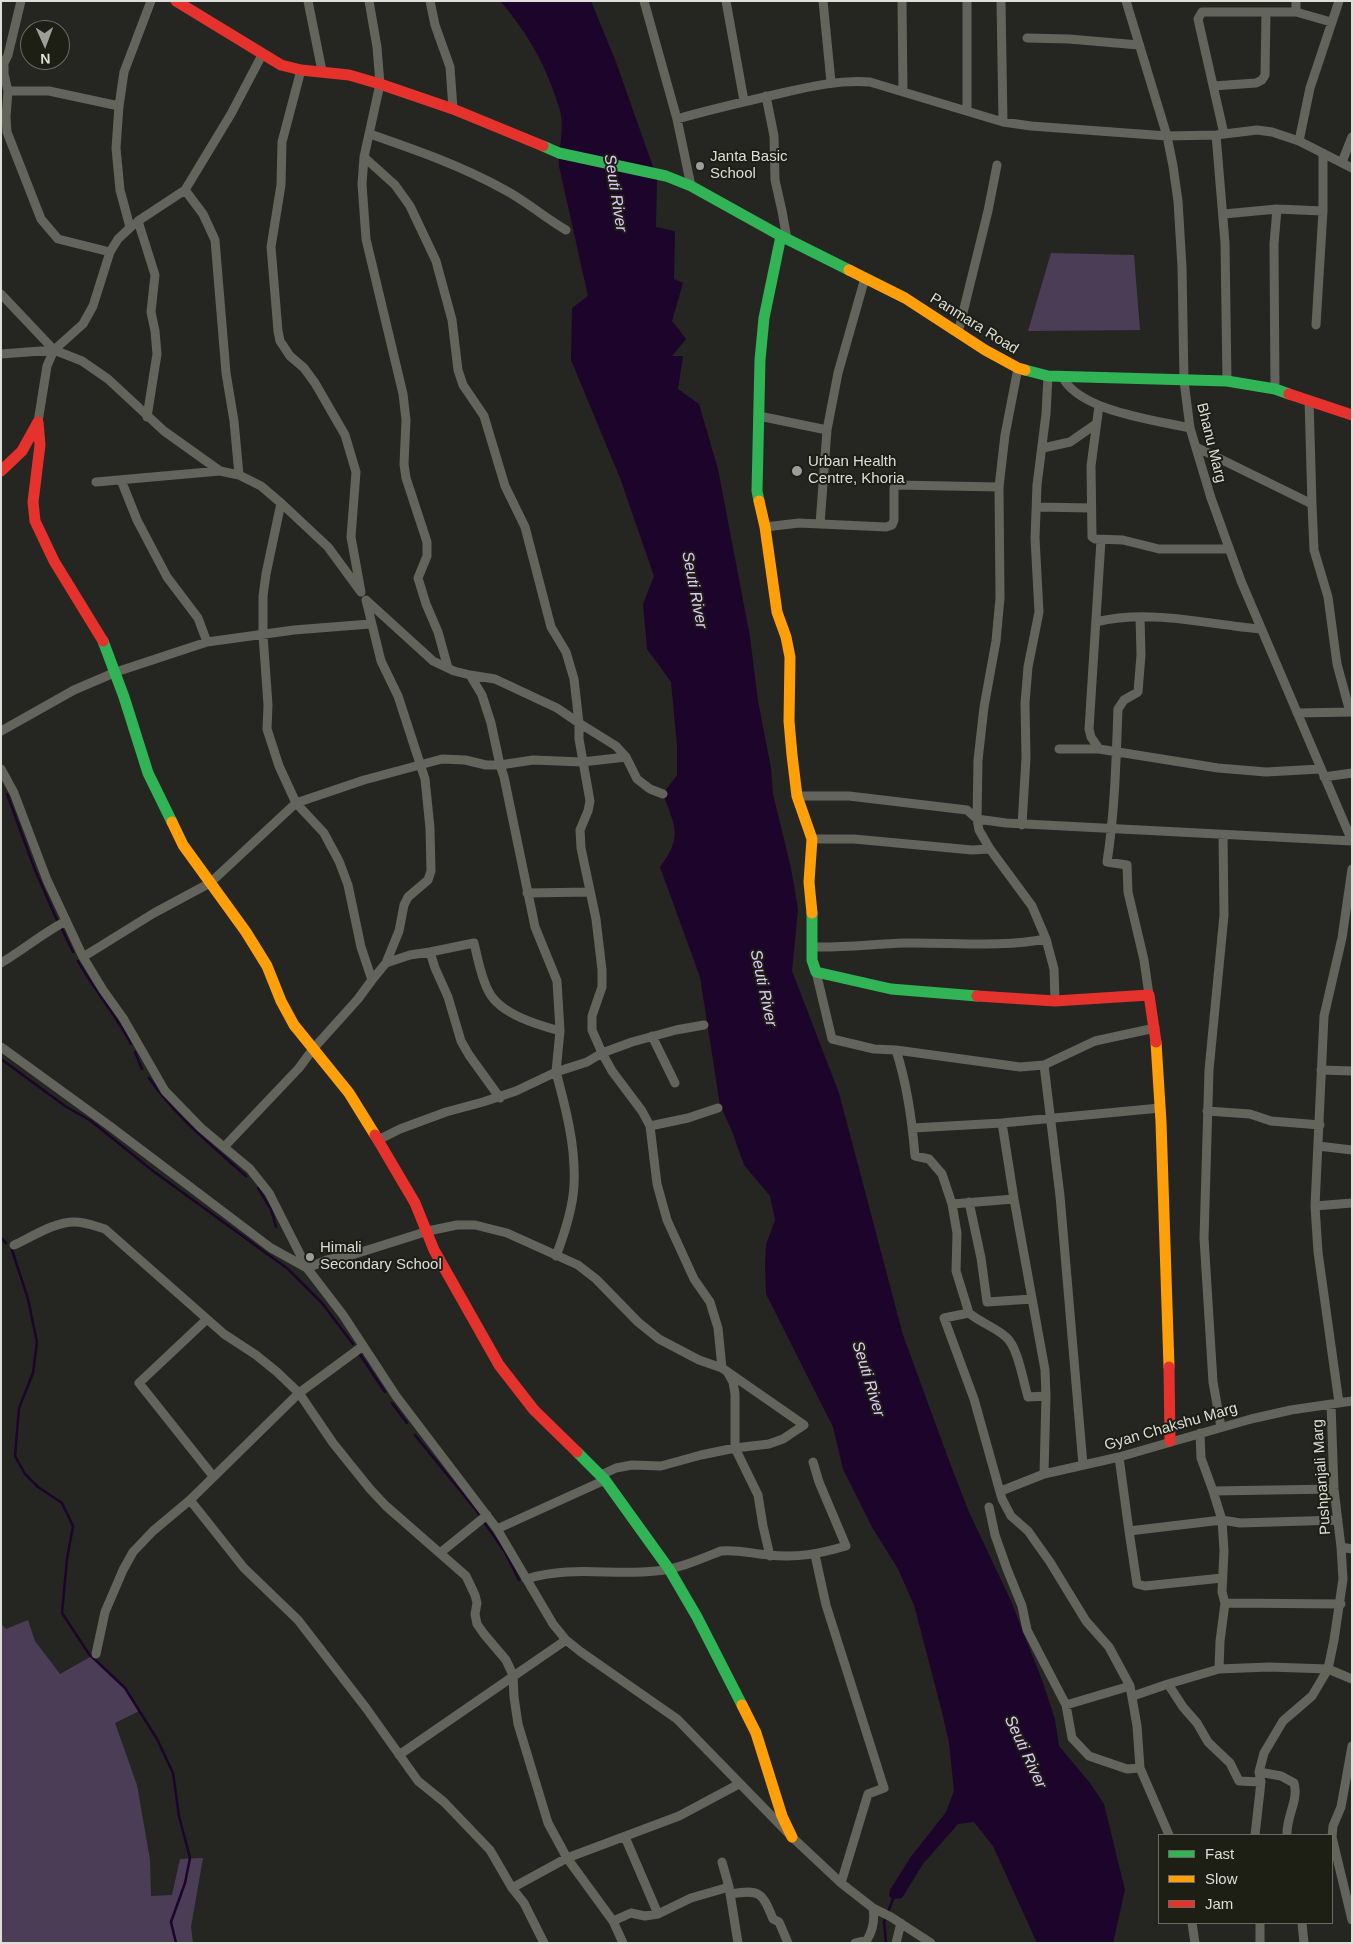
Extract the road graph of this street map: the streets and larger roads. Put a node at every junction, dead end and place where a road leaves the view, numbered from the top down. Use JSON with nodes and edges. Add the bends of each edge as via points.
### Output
{"nodes":[{"id":1,"x":21,"y":1,"type":"edge"},
{"id":2,"x":150,"y":1,"type":"edge"},
{"id":3,"x":176,"y":1,"type":"edge"},
{"id":4,"x":308,"y":1,"type":"edge"},
{"id":5,"x":369,"y":1,"type":"edge"},
{"id":6,"x":430,"y":1,"type":"edge"},
{"id":7,"x":644,"y":1,"type":"edge"},
{"id":8,"x":726,"y":1,"type":"edge"},
{"id":9,"x":823,"y":1,"type":"edge"},
{"id":10,"x":902,"y":1,"type":"edge"},
{"id":11,"x":967,"y":1,"type":"edge"},
{"id":12,"x":1002,"y":1,"type":"edge"},
{"id":13,"x":1126,"y":1,"type":"edge"},
{"id":14,"x":1296,"y":1,"type":"edge"},
{"id":15,"x":1339,"y":1,"type":"edge"},
{"id":16,"x":1266,"y":12,"type":"junction"},
{"id":17,"x":1296,"y":12,"type":"junction"},
{"id":18,"x":1331,"y":22,"type":"junction"},
{"id":19,"x":1027,"y":38,"type":"dead end"},
{"id":20,"x":1139,"y":45,"type":"junction"},
{"id":21,"x":262,"y":56,"type":"junction"},
{"id":22,"x":301,"y":70,"type":"junction"},
{"id":23,"x":322,"y":71,"type":"junction"},
{"id":24,"x":830,"y":82,"type":"junction"},
{"id":25,"x":380,"y":84,"type":"junction"},
{"id":26,"x":1213,"y":86,"type":"junction"},
{"id":27,"x":8,"y":91,"type":"junction"},
{"id":28,"x":903,"y":92,"type":"junction"},
{"id":29,"x":766,"y":96,"type":"junction"},
{"id":30,"x":744,"y":101,"type":"junction"},
{"id":31,"x":119,"y":106,"type":"junction"},
{"id":32,"x":453,"y":109,"type":"junction"},
{"id":33,"x":967,"y":111,"type":"junction"},
{"id":34,"x":677,"y":119,"type":"junction"},
{"id":35,"x":1004,"y":122,"type":"junction"},
{"id":36,"x":370,"y":134,"type":"junction"},
{"id":37,"x":1220,"y":134,"type":"junction"},
{"id":38,"x":1167,"y":136,"type":"junction"},
{"id":39,"x":1352,"y":137,"type":"edge"},
{"id":40,"x":1299,"y":141,"type":"junction"},
{"id":41,"x":1323,"y":154,"type":"junction"},
{"id":42,"x":364,"y":156,"type":"junction"},
{"id":43,"x":1342,"y":162,"type":"junction"},
{"id":44,"x":997,"y":165,"type":"dead end"},
{"id":45,"x":1352,"y":168,"type":"edge"},
{"id":46,"x":691,"y":186,"type":"junction"},
{"id":47,"x":184,"y":190,"type":"junction"},
{"id":48,"x":1277,"y":209,"type":"junction"},
{"id":49,"x":1323,"y":211,"type":"junction"},
{"id":50,"x":1224,"y":214,"type":"junction"},
{"id":51,"x":138,"y":221,"type":"junction"},
{"id":52,"x":130,"y":227,"type":"junction"},
{"id":53,"x":566,"y":230,"type":"dead end"},
{"id":54,"x":784,"y":237,"type":"junction"},
{"id":55,"x":110,"y":252,"type":"junction"},
{"id":56,"x":864,"y":278,"type":"junction"},
{"id":57,"x":1,"y":294,"type":"edge"},
{"id":58,"x":1316,"y":326,"type":"dead end"},
{"id":59,"x":958,"y":333,"type":"junction"},
{"id":60,"x":54,"y":350,"type":"junction"},
{"id":61,"x":1,"y":354,"type":"edge"},
{"id":62,"x":1018,"y":368,"type":"junction"},
{"id":63,"x":1048,"y":376,"type":"junction"},
{"id":64,"x":1062,"y":376,"type":"junction"},
{"id":65,"x":1184,"y":381,"type":"junction"},
{"id":66,"x":1226,"y":381,"type":"junction"},
{"id":67,"x":1275,"y":389,"type":"junction"},
{"id":68,"x":1309,"y":400,"type":"junction"},
{"id":69,"x":1099,"y":406,"type":"junction"},
{"id":70,"x":1352,"y":415,"type":"edge"},
{"id":71,"x":759,"y":416,"type":"junction"},
{"id":72,"x":147,"y":417,"type":"junction"},
{"id":73,"x":38,"y":422,"type":"junction"},
{"id":74,"x":1096,"y":424,"type":"junction"},
{"id":75,"x":1190,"y":428,"type":"junction"},
{"id":76,"x":827,"y":430,"type":"junction"},
{"id":77,"x":1196,"y":447,"type":"junction"},
{"id":78,"x":1043,"y":448,"type":"junction"},
{"id":79,"x":1,"y":471,"type":"edge"},
{"id":80,"x":220,"y":471,"type":"junction"},
{"id":81,"x":239,"y":475,"type":"junction"},
{"id":82,"x":121,"y":480,"type":"junction"},
{"id":83,"x":96,"y":482,"type":"dead end"},
{"id":84,"x":999,"y":487,"type":"junction"},
{"id":85,"x":281,"y":503,"type":"junction"},
{"id":86,"x":1312,"y":504,"type":"junction"},
{"id":87,"x":1036,"y":507,"type":"junction"},
{"id":88,"x":1091,"y":508,"type":"junction"},
{"id":89,"x":820,"y":524,"type":"junction"},
{"id":90,"x":765,"y":527,"type":"junction"},
{"id":91,"x":1101,"y":540,"type":"junction"},
{"id":92,"x":1228,"y":549,"type":"junction"},
{"id":93,"x":363,"y":596,"type":"junction"},
{"id":94,"x":1140,"y":617,"type":"junction"},
{"id":95,"x":1096,"y":622,"type":"junction"},
{"id":96,"x":370,"y":624,"type":"junction"},
{"id":97,"x":1260,"y":629,"type":"junction"},
{"id":98,"x":263,"y":635,"type":"junction"},
{"id":99,"x":207,"y":642,"type":"junction"},
{"id":100,"x":448,"y":668,"type":"junction"},
{"id":101,"x":116,"y":672,"type":"junction"},
{"id":102,"x":470,"y":675,"type":"junction"},
{"id":103,"x":1351,"y":712,"type":"edge"},
{"id":104,"x":1297,"y":714,"type":"junction"},
{"id":105,"x":579,"y":723,"type":"junction"},
{"id":106,"x":1,"y":731,"type":"edge"},
{"id":107,"x":1059,"y":749,"type":"dead end"},
{"id":108,"x":1098,"y":749,"type":"junction"},
{"id":109,"x":1116,"y":751,"type":"junction"},
{"id":110,"x":626,"y":756,"type":"junction"},
{"id":111,"x":582,"y":762,"type":"junction"},
{"id":112,"x":421,"y":763,"type":"junction"},
{"id":113,"x":500,"y":765,"type":"junction"},
{"id":114,"x":1,"y":768,"type":"edge"},
{"id":115,"x":1322,"y":773,"type":"junction"},
{"id":116,"x":1352,"y":773,"type":"edge"},
{"id":117,"x":663,"y":794,"type":"dead end"},
{"id":118,"x":797,"y":796,"type":"junction"},
{"id":119,"x":296,"y":803,"type":"junction"},
{"id":120,"x":977,"y":818,"type":"junction"},
{"id":121,"x":1022,"y":825,"type":"junction"},
{"id":122,"x":1112,"y":828,"type":"junction"},
{"id":123,"x":1223,"y":835,"type":"junction"},
{"id":124,"x":812,"y":839,"type":"junction"},
{"id":125,"x":1352,"y":841,"type":"edge"},
{"id":126,"x":990,"y":849,"type":"junction"},
{"id":127,"x":1352,"y":869,"type":"edge"},
{"id":128,"x":210,"y":883,"type":"junction"},
{"id":129,"x":590,"y":892,"type":"junction"},
{"id":130,"x":527,"y":893,"type":"junction"},
{"id":131,"x":66,"y":921,"type":"junction"},
{"id":132,"x":1046,"y":939,"type":"junction"},
{"id":133,"x":812,"y":947,"type":"junction"},
{"id":134,"x":430,"y":952,"type":"junction"},
{"id":135,"x":83,"y":957,"type":"junction"},
{"id":136,"x":1,"y":963,"type":"edge"},
{"id":137,"x":386,"y":963,"type":"junction"},
{"id":138,"x":816,"y":972,"type":"junction"},
{"id":139,"x":372,"y":980,"type":"junction"},
{"id":140,"x":1149,"y":995,"type":"junction"},
{"id":141,"x":1055,"y":1002,"type":"junction"},
{"id":142,"x":704,"y":1025,"type":"dead end"},
{"id":143,"x":1155,"y":1028,"type":"junction"},
{"id":144,"x":560,"y":1031,"type":"junction"},
{"id":145,"x":652,"y":1036,"type":"junction"},
{"id":146,"x":1,"y":1048,"type":"edge"},
{"id":147,"x":313,"y":1049,"type":"junction"},
{"id":148,"x":896,"y":1050,"type":"junction"},
{"id":149,"x":602,"y":1053,"type":"junction"},
{"id":150,"x":1044,"y":1064,"type":"junction"},
{"id":151,"x":1321,"y":1070,"type":"junction"},
{"id":152,"x":1352,"y":1071,"type":"edge"},
{"id":153,"x":556,"y":1072,"type":"junction"},
{"id":154,"x":675,"y":1083,"type":"dead end"},
{"id":155,"x":500,"y":1098,"type":"junction"},
{"id":156,"x":718,"y":1108,"type":"dead end"},
{"id":157,"x":1160,"y":1108,"type":"junction"},
{"id":158,"x":1207,"y":1111,"type":"junction"},
{"id":159,"x":1049,"y":1118,"type":"junction"},
{"id":160,"x":1002,"y":1123,"type":"junction"},
{"id":161,"x":1320,"y":1125,"type":"junction"},
{"id":162,"x":650,"y":1126,"type":"junction"},
{"id":163,"x":913,"y":1128,"type":"junction"},
{"id":164,"x":378,"y":1140,"type":"junction"},
{"id":165,"x":1318,"y":1146,"type":"junction"},
{"id":166,"x":224,"y":1147,"type":"junction"},
{"id":167,"x":1352,"y":1150,"type":"edge"},
{"id":168,"x":1014,"y":1199,"type":"junction"},
{"id":169,"x":969,"y":1202,"type":"junction"},
{"id":170,"x":1352,"y":1203,"type":"edge"},
{"id":171,"x":952,"y":1204,"type":"junction"},
{"id":172,"x":1315,"y":1206,"type":"junction"},
{"id":173,"x":428,"y":1231,"type":"junction"},
{"id":174,"x":14,"y":1245,"type":"dead end"},
{"id":175,"x":556,"y":1256,"type":"junction"},
{"id":176,"x":307,"y":1268,"type":"junction"},
{"id":177,"x":1032,"y":1299,"type":"junction"},
{"id":178,"x":970,"y":1313,"type":"junction"},
{"id":179,"x":207,"y":1319,"type":"junction"},
{"id":180,"x":363,"y":1346,"type":"junction"},
{"id":181,"x":725,"y":1370,"type":"junction"},
{"id":182,"x":299,"y":1393,"type":"junction"},
{"id":183,"x":1046,"y":1396,"type":"junction"},
{"id":184,"x":1352,"y":1401,"type":"edge"},
{"id":185,"x":1335,"y":1404,"type":"junction"},
{"id":186,"x":1221,"y":1427,"type":"junction"},
{"id":187,"x":1200,"y":1433,"type":"junction"},
{"id":188,"x":1170,"y":1441,"type":"junction"},
{"id":189,"x":735,"y":1448,"type":"junction"},
{"id":190,"x":1119,"y":1456,"type":"junction"},
{"id":191,"x":813,"y":1462,"type":"dead end"},
{"id":192,"x":1083,"y":1465,"type":"junction"},
{"id":193,"x":1044,"y":1474,"type":"junction"},
{"id":194,"x":214,"y":1476,"type":"junction"},
{"id":195,"x":603,"y":1478,"type":"junction"},
{"id":196,"x":1334,"y":1489,"type":"junction"},
{"id":197,"x":1001,"y":1491,"type":"junction"},
{"id":198,"x":1213,"y":1491,"type":"junction"},
{"id":199,"x":190,"y":1500,"type":"junction"},
{"id":200,"x":989,"y":1507,"type":"dead end"},
{"id":201,"x":487,"y":1515,"type":"junction"},
{"id":202,"x":1222,"y":1520,"type":"junction"},
{"id":203,"x":1338,"y":1520,"type":"junction"},
{"id":204,"x":497,"y":1529,"type":"junction"},
{"id":205,"x":1129,"y":1531,"type":"junction"},
{"id":206,"x":1342,"y":1548,"type":"junction"},
{"id":207,"x":1352,"y":1549,"type":"edge"},
{"id":208,"x":440,"y":1553,"type":"junction"},
{"id":209,"x":815,"y":1555,"type":"junction"},
{"id":210,"x":770,"y":1556,"type":"junction"},
{"id":211,"x":669,"y":1569,"type":"junction"},
{"id":212,"x":1222,"y":1578,"type":"junction"},
{"id":213,"x":526,"y":1579,"type":"junction"},
{"id":214,"x":1225,"y":1603,"type":"junction"},
{"id":215,"x":1341,"y":1604,"type":"junction"},
{"id":216,"x":566,"y":1640,"type":"junction"},
{"id":217,"x":96,"y":1654,"type":"dead end"},
{"id":218,"x":1219,"y":1669,"type":"junction"},
{"id":219,"x":1328,"y":1669,"type":"junction"},
{"id":220,"x":513,"y":1675,"type":"junction"},
{"id":221,"x":1352,"y":1680,"type":"edge"},
{"id":222,"x":1168,"y":1684,"type":"junction"},
{"id":223,"x":1130,"y":1686,"type":"junction"},
{"id":224,"x":1133,"y":1696,"type":"junction"},
{"id":225,"x":1066,"y":1705,"type":"junction"},
{"id":226,"x":1352,"y":1746,"type":"edge"},
{"id":227,"x":399,"y":1755,"type":"junction"},
{"id":228,"x":1140,"y":1768,"type":"junction"},
{"id":229,"x":1259,"y":1772,"type":"junction"},
{"id":230,"x":1261,"y":1782,"type":"junction"},
{"id":231,"x":739,"y":1784,"type":"junction"},
{"id":232,"x":1169,"y":1834,"type":"edge"},
{"id":233,"x":1255,"y":1834,"type":"edge"},
{"id":234,"x":1287,"y":1834,"type":"edge"},
{"id":235,"x":1332,"y":1834,"type":"edge"},
{"id":236,"x":625,"y":1837,"type":"junction"},
{"id":237,"x":792,"y":1838,"type":"junction"},
{"id":238,"x":1333,"y":1841,"type":"edge"},
{"id":239,"x":567,"y":1858,"type":"junction"},
{"id":240,"x":722,"y":1862,"type":"dead end"},
{"id":241,"x":841,"y":1883,"type":"junction"},
{"id":242,"x":512,"y":1888,"type":"junction"},
{"id":243,"x":730,"y":1890,"type":"junction"},
{"id":244,"x":877,"y":1910,"type":"junction"},
{"id":245,"x":658,"y":1914,"type":"junction"},
{"id":246,"x":1352,"y":1920,"type":"edge"},
{"id":247,"x":612,"y":1921,"type":"junction"},
{"id":248,"x":901,"y":1923,"type":"junction"},
{"id":249,"x":1192,"y":1924,"type":"edge"},
{"id":250,"x":1260,"y":1924,"type":"edge"},
{"id":251,"x":1302,"y":1924,"type":"edge"},
{"id":252,"x":544,"y":1943,"type":"edge"},
{"id":253,"x":623,"y":1943,"type":"edge"},
{"id":254,"x":738,"y":1943,"type":"edge"},
{"id":255,"x":788,"y":1943,"type":"edge"},
{"id":256,"x":855,"y":1943,"type":"edge"},
{"id":257,"x":896,"y":1943,"type":"edge"},
{"id":258,"x":931,"y":1943,"type":"edge"},
{"id":259,"x":1195,"y":1943,"type":"edge"},
{"id":260,"x":1260,"y":1943,"type":"edge"},
{"id":261,"x":1304,"y":1943,"type":"edge"}],
"edges":[{"from":1,"to":27,"type":"street","via":[[4,63]]},
{"from":2,"to":31,"type":"street","via":[[124,72]]},
{"from":3,"to":21,"type":"street","name":"Panmara Road"},
{"from":4,"to":23,"type":"street"},
{"from":5,"to":25,"type":"street"},
{"from":6,"to":32,"type":"street","via":[[450,67]]},
{"from":7,"to":34,"type":"street"},
{"from":8,"to":30,"type":"street"},
{"from":9,"to":24,"type":"street"},
{"from":10,"to":28,"type":"street"},
{"from":11,"to":33,"type":"street"},
{"from":12,"to":35,"type":"street"},
{"from":13,"to":20,"type":"street","name":"Bhanu Marg"},
{"from":14,"to":17,"type":"street"},
{"from":15,"to":18,"type":"street"},
{"from":16,"to":17,"type":"street"},
{"from":16,"to":26,"type":"street","via":[[1265,75],[1262,80]]},
{"from":16,"to":26,"type":"street","via":[[1202,12],[1199,15]]},
{"from":17,"to":18,"type":"street"},
{"from":18,"to":40,"type":"street","via":[[1310,88]]},
{"from":19,"to":20,"type":"street"},
{"from":20,"to":38,"type":"street","name":"Bhanu Marg"},
{"from":21,"to":22,"type":"street","name":"Panmara Road"},
{"from":21,"to":47,"type":"street"},
{"from":22,"to":23,"type":"street","name":"Panmara Road"},
{"from":22,"to":93,"type":"street","via":[[282,142],[281,185],[271,247],[278,331],[290,356],[315,383],[345,435],[356,472],[351,538]]},
{"from":23,"to":25,"type":"street","name":"Panmara Road"},
{"from":24,"to":28,"type":"street","via":[[870,82]]},
{"from":24,"to":29,"type":"street"},
{"from":25,"to":32,"type":"street","name":"Panmara Road"},
{"from":25,"to":36,"type":"street"},
{"from":26,"to":37,"type":"street"},
{"from":27,"to":31,"type":"street","via":[[49,91]]},
{"from":27,"to":55,"type":"street","via":[[8,132],[41,219],[58,239]]},
{"from":28,"to":33,"type":"street"},
{"from":29,"to":30,"type":"street"},
{"from":29,"to":54,"type":"street","via":[[774,136],[775,180]]},
{"from":30,"to":34,"type":"street"},
{"from":31,"to":52,"type":"street","via":[[116,148],[120,190]]},
{"from":32,"to":46,"type":"street","name":"Panmara Road","via":[[558,152],[666,176]]},
{"from":33,"to":35,"type":"street"},
{"from":34,"to":46,"type":"street"},
{"from":35,"to":38,"type":"street","via":[[1062,130]]},
{"from":36,"to":42,"type":"street"},
{"from":36,"to":53,"type":"street","via":[[467,170],[507,190]]},
{"from":37,"to":38,"type":"street"},
{"from":37,"to":40,"type":"street","via":[[1257,130]]},
{"from":37,"to":50,"type":"street"},
{"from":38,"to":65,"type":"street","name":"Bhanu Marg","via":[[1178,200]]},
{"from":39,"to":43,"type":"street"},
{"from":40,"to":41,"type":"street"},
{"from":41,"to":43,"type":"street"},
{"from":41,"to":49,"type":"street"},
{"from":42,"to":100,"type":"street","via":[[362,184],[366,239],[403,394],[406,478],[427,542],[427,556],[418,578]]},
{"from":42,"to":105,"type":"street","via":[[395,184],[424,232],[436,261],[452,320],[458,370],[463,385],[484,416],[505,486],[525,527],[551,627],[566,652],[574,679]]},
{"from":43,"to":45,"type":"street"},
{"from":44,"to":59,"type":"street"},
{"from":46,"to":54,"type":"street","name":"Panmara Road"},
{"from":47,"to":51,"type":"street"},
{"from":47,"to":81,"type":"street","via":[[203,214],[215,240],[226,373]]},
{"from":48,"to":49,"type":"street"},
{"from":48,"to":50,"type":"street"},
{"from":48,"to":67,"type":"street","via":[[1274,244]]},
{"from":49,"to":58,"type":"street"},
{"from":50,"to":66,"type":"street"},
{"from":51,"to":52,"type":"street"},
{"from":51,"to":72,"type":"street","via":[[155,275],[151,312],[157,354]]},
{"from":52,"to":55,"type":"street"},
{"from":54,"to":56,"type":"street","name":"Panmara Road"},
{"from":54,"to":71,"type":"street","via":[[764,318]]},
{"from":55,"to":60,"type":"street","via":[[93,306],[83,324]]},
{"from":56,"to":59,"type":"street","name":"Panmara Road","via":[[905,298]]},
{"from":56,"to":76,"type":"street","via":[[838,373]]},
{"from":57,"to":60,"type":"street"},
{"from":59,"to":62,"type":"street","name":"Panmara Road"},
{"from":60,"to":61,"type":"street"},
{"from":60,"to":72,"type":"street","via":[[108,378]]},
{"from":60,"to":73,"type":"street","via":[[47,366]]},
{"from":62,"to":63,"type":"street","name":"Panmara Road"},
{"from":62,"to":84,"type":"street"},
{"from":63,"to":64,"type":"street","name":"Panmara Road"},
{"from":63,"to":78,"type":"street"},
{"from":64,"to":65,"type":"street","name":"Panmara Road"},
{"from":64,"to":69,"type":"street","via":[[1065,383],[1083,398]]},
{"from":65,"to":66,"type":"street","name":"Panmara Road"},
{"from":65,"to":75,"type":"street","name":"Bhanu Marg"},
{"from":66,"to":67,"type":"street","name":"Panmara Road"},
{"from":67,"to":68,"type":"street","name":"Panmara Road"},
{"from":68,"to":70,"type":"street","name":"Panmara Road"},
{"from":68,"to":86,"type":"street"},
{"from":69,"to":74,"type":"street"},
{"from":69,"to":75,"type":"street"},
{"from":71,"to":76,"type":"street"},
{"from":71,"to":90,"type":"street","via":[[757,491]]},
{"from":72,"to":80,"type":"street"},
{"from":73,"to":79,"type":"street","via":[[22,452]]},
{"from":73,"to":101,"type":"street","via":[[40,445],[33,502],[35,521],[54,561],[102,639]]},
{"from":74,"to":78,"type":"street","via":[[1070,442]]},
{"from":74,"to":88,"type":"street"},
{"from":75,"to":77,"type":"street","name":"Bhanu Marg"},
{"from":76,"to":89,"type":"street"},
{"from":77,"to":86,"type":"street"},
{"from":77,"to":92,"type":"street","name":"Bhanu Marg"},
{"from":78,"to":87,"type":"street"},
{"from":80,"to":81,"type":"street"},
{"from":80,"to":82,"type":"street"},
{"from":81,"to":85,"type":"street","via":[[261,486]]},
{"from":82,"to":83,"type":"street"},
{"from":82,"to":99,"type":"street","via":[[137,520],[167,577],[198,618]]},
{"from":84,"to":89,"type":"street","via":[[900,484],[894,488],[892,525]]},
{"from":84,"to":120,"type":"street","via":[[1000,598],[978,760]]},
{"from":85,"to":93,"type":"street","via":[[328,547]]},
{"from":85,"to":98,"type":"street","via":[[266,574]]},
{"from":86,"to":103,"type":"street","via":[[1314,550],[1328,597],[1337,664]]},
{"from":87,"to":88,"type":"street"},
{"from":87,"to":121,"type":"street","via":[[1038,612],[1025,703]]},
{"from":88,"to":91,"type":"street","via":[[1090,534]]},
{"from":89,"to":90,"type":"street"},
{"from":90,"to":118,"type":"street","via":[[777,612],[790,657],[789,721]]},
{"from":91,"to":92,"type":"street","via":[[1123,540],[1160,549]]},
{"from":91,"to":95,"type":"street"},
{"from":92,"to":97,"type":"street","name":"Bhanu Marg"},
{"from":93,"to":96,"type":"street"},
{"from":93,"to":100,"type":"street","via":[[433,661]]},
{"from":94,"to":95,"type":"street"},
{"from":94,"to":97,"type":"street","via":[[1167,617]]},
{"from":94,"to":109,"type":"street","via":[[1138,692],[1124,700],[1118,709]]},
{"from":95,"to":108,"type":"street","via":[[1089,729]]},
{"from":96,"to":98,"type":"street"},
{"from":96,"to":112,"type":"street","via":[[381,662],[398,696]]},
{"from":97,"to":104,"type":"street","name":"Bhanu Marg"},
{"from":98,"to":99,"type":"street"},
{"from":98,"to":119,"type":"street","via":[[267,729]]},
{"from":99,"to":101,"type":"street"},
{"from":100,"to":102,"type":"street"},
{"from":101,"to":106,"type":"street","via":[[61,696]]},
{"from":101,"to":128,"type":"street","via":[[148,773],[183,845]]},
{"from":102,"to":105,"type":"street","via":[[495,679],[557,708]]},
{"from":102,"to":113,"type":"street","via":[[482,695]]},
{"from":103,"to":104,"type":"street"},
{"from":104,"to":115,"type":"street","name":"Bhanu Marg"},
{"from":105,"to":110,"type":"street"},
{"from":105,"to":111,"type":"street"},
{"from":107,"to":108,"type":"street"},
{"from":108,"to":109,"type":"street"},
{"from":109,"to":115,"type":"street","via":[[1218,768]]},
{"from":109,"to":122,"type":"street"},
{"from":110,"to":111,"type":"street"},
{"from":110,"to":117,"type":"street","via":[[637,779]]},
{"from":111,"to":113,"type":"street","via":[[533,760]]},
{"from":111,"to":129,"type":"street","via":[[590,801],[580,830],[581,848]]},
{"from":112,"to":113,"type":"street","via":[[442,759]]},
{"from":112,"to":119,"type":"street"},
{"from":112,"to":137,"type":"street","via":[[431,872],[428,880],[408,897],[404,905],[399,931]]},
{"from":113,"to":130,"type":"street"},
{"from":114,"to":131,"type":"street"},
{"from":115,"to":116,"type":"street"},
{"from":115,"to":125,"type":"street","name":"Bhanu Marg"},
{"from":118,"to":120,"type":"street","via":[[850,796],[934,805],[967,810]]},
{"from":118,"to":124,"type":"street"},
{"from":119,"to":128,"type":"street"},
{"from":119,"to":139,"type":"street","via":[[324,832],[339,861]]},
{"from":120,"to":121,"type":"street"},
{"from":120,"to":126,"type":"street","via":[[979,830]]},
{"from":121,"to":122,"type":"street"},
{"from":122,"to":123,"type":"street"},
{"from":122,"to":140,"type":"street","via":[[1107,862],[1127,865],[1128,892]]},
{"from":123,"to":125,"type":"street"},
{"from":123,"to":158,"type":"street","via":[[1224,915]]},
{"from":124,"to":126,"type":"street"},
{"from":124,"to":133,"type":"street"},
{"from":126,"to":132,"type":"street","via":[[1032,906]]},
{"from":127,"to":151,"type":"street","name":"Pushpanjali Marg","via":[[1342,938],[1324,1016]]},
{"from":128,"to":135,"type":"street","via":[[154,912]]},
{"from":128,"to":147,"type":"street","via":[[246,932],[294,1025]]},
{"from":129,"to":130,"type":"street"},
{"from":129,"to":149,"type":"street","via":[[602,970],[602,987],[592,1016],[592,1030]]},
{"from":130,"to":144,"type":"street","via":[[557,981]]},
{"from":131,"to":135,"type":"street"},
{"from":131,"to":136,"type":"street"},
{"from":132,"to":133,"type":"street"},
{"from":132,"to":141,"type":"street","via":[[1054,969]]},
{"from":133,"to":138,"type":"street"},
{"from":134,"to":137,"type":"street"},
{"from":134,"to":144,"type":"street","via":[[474,943],[490,994],[498,1003],[530,1023]]},
{"from":134,"to":155,"type":"street","via":[[461,1042]]},
{"from":135,"to":166,"type":"street","via":[[124,1018],[165,1092]]},
{"from":137,"to":139,"type":"street"},
{"from":138,"to":141,"type":"street","via":[[891,989]]},
{"from":138,"to":148,"type":"street","via":[[832,1039],[874,1049]]},
{"from":139,"to":147,"type":"street"},
{"from":140,"to":141,"type":"street"},
{"from":140,"to":143,"type":"street"},
{"from":142,"to":145,"type":"street"},
{"from":143,"to":150,"type":"street","via":[[1095,1041]]},
{"from":143,"to":157,"type":"street"},
{"from":144,"to":153,"type":"street"},
{"from":145,"to":149,"type":"street"},
{"from":145,"to":154,"type":"street"},
{"from":146,"to":176,"type":"street","via":[[271,1248]]},
{"from":147,"to":164,"type":"street","via":[[348,1093]]},
{"from":147,"to":166,"type":"street"},
{"from":148,"to":150,"type":"street","via":[[1003,1066]]},
{"from":148,"to":163,"type":"street"},
{"from":149,"to":153,"type":"street","via":[[587,1062]]},
{"from":149,"to":162,"type":"street"},
{"from":150,"to":159,"type":"street"},
{"from":151,"to":152,"type":"street"},
{"from":151,"to":161,"type":"street","name":"Pushpanjali Marg"},
{"from":153,"to":155,"type":"street"},
{"from":153,"to":175,"type":"street","via":[[574,1163],[574,1188]]},
{"from":155,"to":164,"type":"street","via":[[446,1112]]},
{"from":156,"to":162,"type":"street"},
{"from":157,"to":159,"type":"street"},
{"from":157,"to":188,"type":"street"},
{"from":158,"to":161,"type":"street"},
{"from":158,"to":186,"type":"street","via":[[1204,1238],[1212,1382]]},
{"from":159,"to":160,"type":"street"},
{"from":159,"to":192,"type":"street","via":[[1060,1196]]},
{"from":160,"to":163,"type":"street"},
{"from":160,"to":168,"type":"street"},
{"from":161,"to":165,"type":"street","name":"Pushpanjali Marg"},
{"from":162,"to":181,"type":"street","via":[[657,1184],[667,1220],[694,1279],[710,1302]]},
{"from":163,"to":171,"type":"street","via":[[915,1156],[929,1159],[942,1174]]},
{"from":164,"to":173,"type":"street"},
{"from":165,"to":167,"type":"street"},
{"from":165,"to":172,"type":"street","name":"Pushpanjali Marg"},
{"from":166,"to":176,"type":"street","via":[[250,1169],[269,1193]]},
{"from":168,"to":169,"type":"street"},
{"from":168,"to":177,"type":"street"},
{"from":169,"to":171,"type":"street"},
{"from":169,"to":177,"type":"street","via":[[987,1302]]},
{"from":170,"to":172,"type":"street"},
{"from":171,"to":178,"type":"street","via":[[957,1233],[956,1271]]},
{"from":172,"to":185,"type":"street","name":"Pushpanjali Marg"},
{"from":173,"to":175,"type":"street","via":[[476,1225],[506,1233]]},
{"from":173,"to":176,"type":"street"},
{"from":173,"to":195,"type":"street","via":[[434,1250],[499,1365],[534,1410]]},
{"from":174,"to":179,"type":"street","via":[[60,1224],[87,1223],[105,1229]]},
{"from":175,"to":181,"type":"street","via":[[578,1265],[596,1279],[638,1322],[660,1339]]},
{"from":176,"to":180,"type":"street"},
{"from":177,"to":183,"type":"street","via":[[1045,1370]]},
{"from":178,"to":183,"type":"street","via":[[1013,1345],[1028,1396]]},
{"from":178,"to":197,"type":"street","via":[[944,1318],[974,1399]]},
{"from":179,"to":182,"type":"street","via":[[256,1355]]},
{"from":179,"to":194,"type":"street","via":[[139,1382]]},
{"from":180,"to":182,"type":"street"},
{"from":180,"to":201,"type":"street","via":[[396,1396]]},
{"from":181,"to":189,"type":"street","via":[[733,1382],[735,1394]]},
{"from":181,"to":189,"type":"street","via":[[804,1425],[769,1444]]},
{"from":182,"to":194,"type":"street"},
{"from":182,"to":208,"type":"street","via":[[370,1489]]},
{"from":183,"to":193,"type":"street"},
{"from":184,"to":185,"type":"street","name":"Gyan Chakshu Marg"},
{"from":185,"to":186,"type":"street","name":"Gyan Chakshu Marg","via":[[1290,1410]]},
{"from":185,"to":196,"type":"street","name":"Pushpanjali Marg"},
{"from":186,"to":187,"type":"street","name":"Gyan Chakshu Marg"},
{"from":187,"to":188,"type":"street","name":"Gyan Chakshu Marg"},
{"from":187,"to":198,"type":"street","via":[[1201,1458]]},
{"from":188,"to":190,"type":"street","name":"Gyan Chakshu Marg"},
{"from":189,"to":195,"type":"street","via":[[661,1466],[616,1468]]},
{"from":189,"to":210,"type":"street","via":[[758,1495]]},
{"from":190,"to":192,"type":"street","name":"Gyan Chakshu Marg"},
{"from":190,"to":205,"type":"street"},
{"from":191,"to":209,"type":"street","via":[[846,1546]]},
{"from":192,"to":193,"type":"street","name":"Gyan Chakshu Marg"},
{"from":193,"to":197,"type":"street","name":"Gyan Chakshu Marg"},
{"from":194,"to":199,"type":"street"},
{"from":195,"to":204,"type":"street"},
{"from":195,"to":211,"type":"street"},
{"from":196,"to":198,"type":"street"},
{"from":196,"to":203,"type":"street","name":"Pushpanjali Marg"},
{"from":197,"to":223,"type":"street","via":[[1011,1516],[1028,1531],[1050,1562],[1086,1620],[1109,1647]]},
{"from":198,"to":202,"type":"street"},
{"from":199,"to":217,"type":"street","via":[[153,1530],[133,1552],[105,1612]]},
{"from":199,"to":227,"type":"street","via":[[244,1568],[298,1620]]},
{"from":200,"to":225,"type":"street","via":[[995,1535],[1022,1606],[1027,1630]]},
{"from":201,"to":204,"type":"street"},
{"from":201,"to":208,"type":"street"},
{"from":202,"to":203,"type":"street","via":[[1240,1523]]},
{"from":202,"to":205,"type":"street"},
{"from":202,"to":212,"type":"street"},
{"from":203,"to":206,"type":"street","name":"Pushpanjali Marg"},
{"from":204,"to":213,"type":"street"},
{"from":205,"to":212,"type":"street","via":[[1137,1584],[1145,1586]]},
{"from":206,"to":207,"type":"street"},
{"from":206,"to":215,"type":"street","name":"Pushpanjali Marg"},
{"from":208,"to":220,"type":"street","via":[[466,1576],[475,1594],[477,1624],[506,1660]]},
{"from":209,"to":210,"type":"street"},
{"from":209,"to":241,"type":"street","via":[[826,1605],[884,1788],[868,1794]]},
{"from":210,"to":211,"type":"street","via":[[721,1551]]},
{"from":211,"to":213,"type":"street","via":[[653,1572],[567,1571]]},
{"from":211,"to":237,"type":"street","via":[[756,1733]]},
{"from":212,"to":214,"type":"street"},
{"from":213,"to":216,"type":"street"},
{"from":214,"to":215,"type":"street"},
{"from":214,"to":218,"type":"street"},
{"from":215,"to":219,"type":"street","name":"Pushpanjali Marg"},
{"from":216,"to":220,"type":"street"},
{"from":216,"to":231,"type":"street","via":[[677,1719]]},
{"from":218,"to":219,"type":"street"},
{"from":218,"to":222,"type":"street"},
{"from":219,"to":221,"type":"street"},
{"from":219,"to":229,"type":"street","name":"Pushpanjali Marg","via":[[1312,1696],[1283,1721],[1264,1753]]},
{"from":220,"to":227,"type":"street"},
{"from":220,"to":239,"type":"street","via":[[518,1724],[548,1823]]},
{"from":222,"to":224,"type":"street"},
{"from":222,"to":230,"type":"street","via":[[1208,1742],[1230,1763],[1238,1781]]},
{"from":223,"to":224,"type":"street"},
{"from":223,"to":225,"type":"street"},
{"from":224,"to":228,"type":"street"},
{"from":225,"to":228,"type":"street","via":[[1072,1738],[1089,1756],[1127,1769]]},
{"from":226,"to":235,"type":"street","via":[[1341,1807]]},
{"from":227,"to":242,"type":"street","via":[[418,1781],[480,1838]]},
{"from":228,"to":232,"type":"street"},
{"from":229,"to":230,"type":"street"},
{"from":229,"to":234,"type":"street","via":[[1281,1776],[1294,1783],[1296,1792]]},
{"from":230,"to":233,"type":"street"},
{"from":231,"to":236,"type":"street","via":[[679,1816]]},
{"from":231,"to":237,"type":"street"},
{"from":236,"to":239,"type":"street"},
{"from":236,"to":245,"type":"street"},
{"from":237,"to":241,"type":"street"},
{"from":238,"to":246,"type":"street"},
{"from":239,"to":242,"type":"street"},
{"from":239,"to":247,"type":"street"},
{"from":240,"to":243,"type":"street"},
{"from":241,"to":244,"type":"street"},
{"from":242,"to":252,"type":"street","via":[[524,1903]]},
{"from":243,"to":245,"type":"street","via":[[691,1898]]},
{"from":243,"to":254,"type":"street"},
{"from":243,"to":255,"type":"street","via":[[750,1891],[763,1898]]},
{"from":244,"to":248,"type":"street"},
{"from":244,"to":256,"type":"street","via":[[867,1940]]},
{"from":245,"to":247,"type":"street","via":[[632,1913]]},
{"from":247,"to":253,"type":"street"},
{"from":248,"to":257,"type":"street"},
{"from":248,"to":258,"type":"street"},
{"from":249,"to":259,"type":"street"},
{"from":250,"to":260,"type":"street"},
{"from":251,"to":261,"type":"street"}]}
